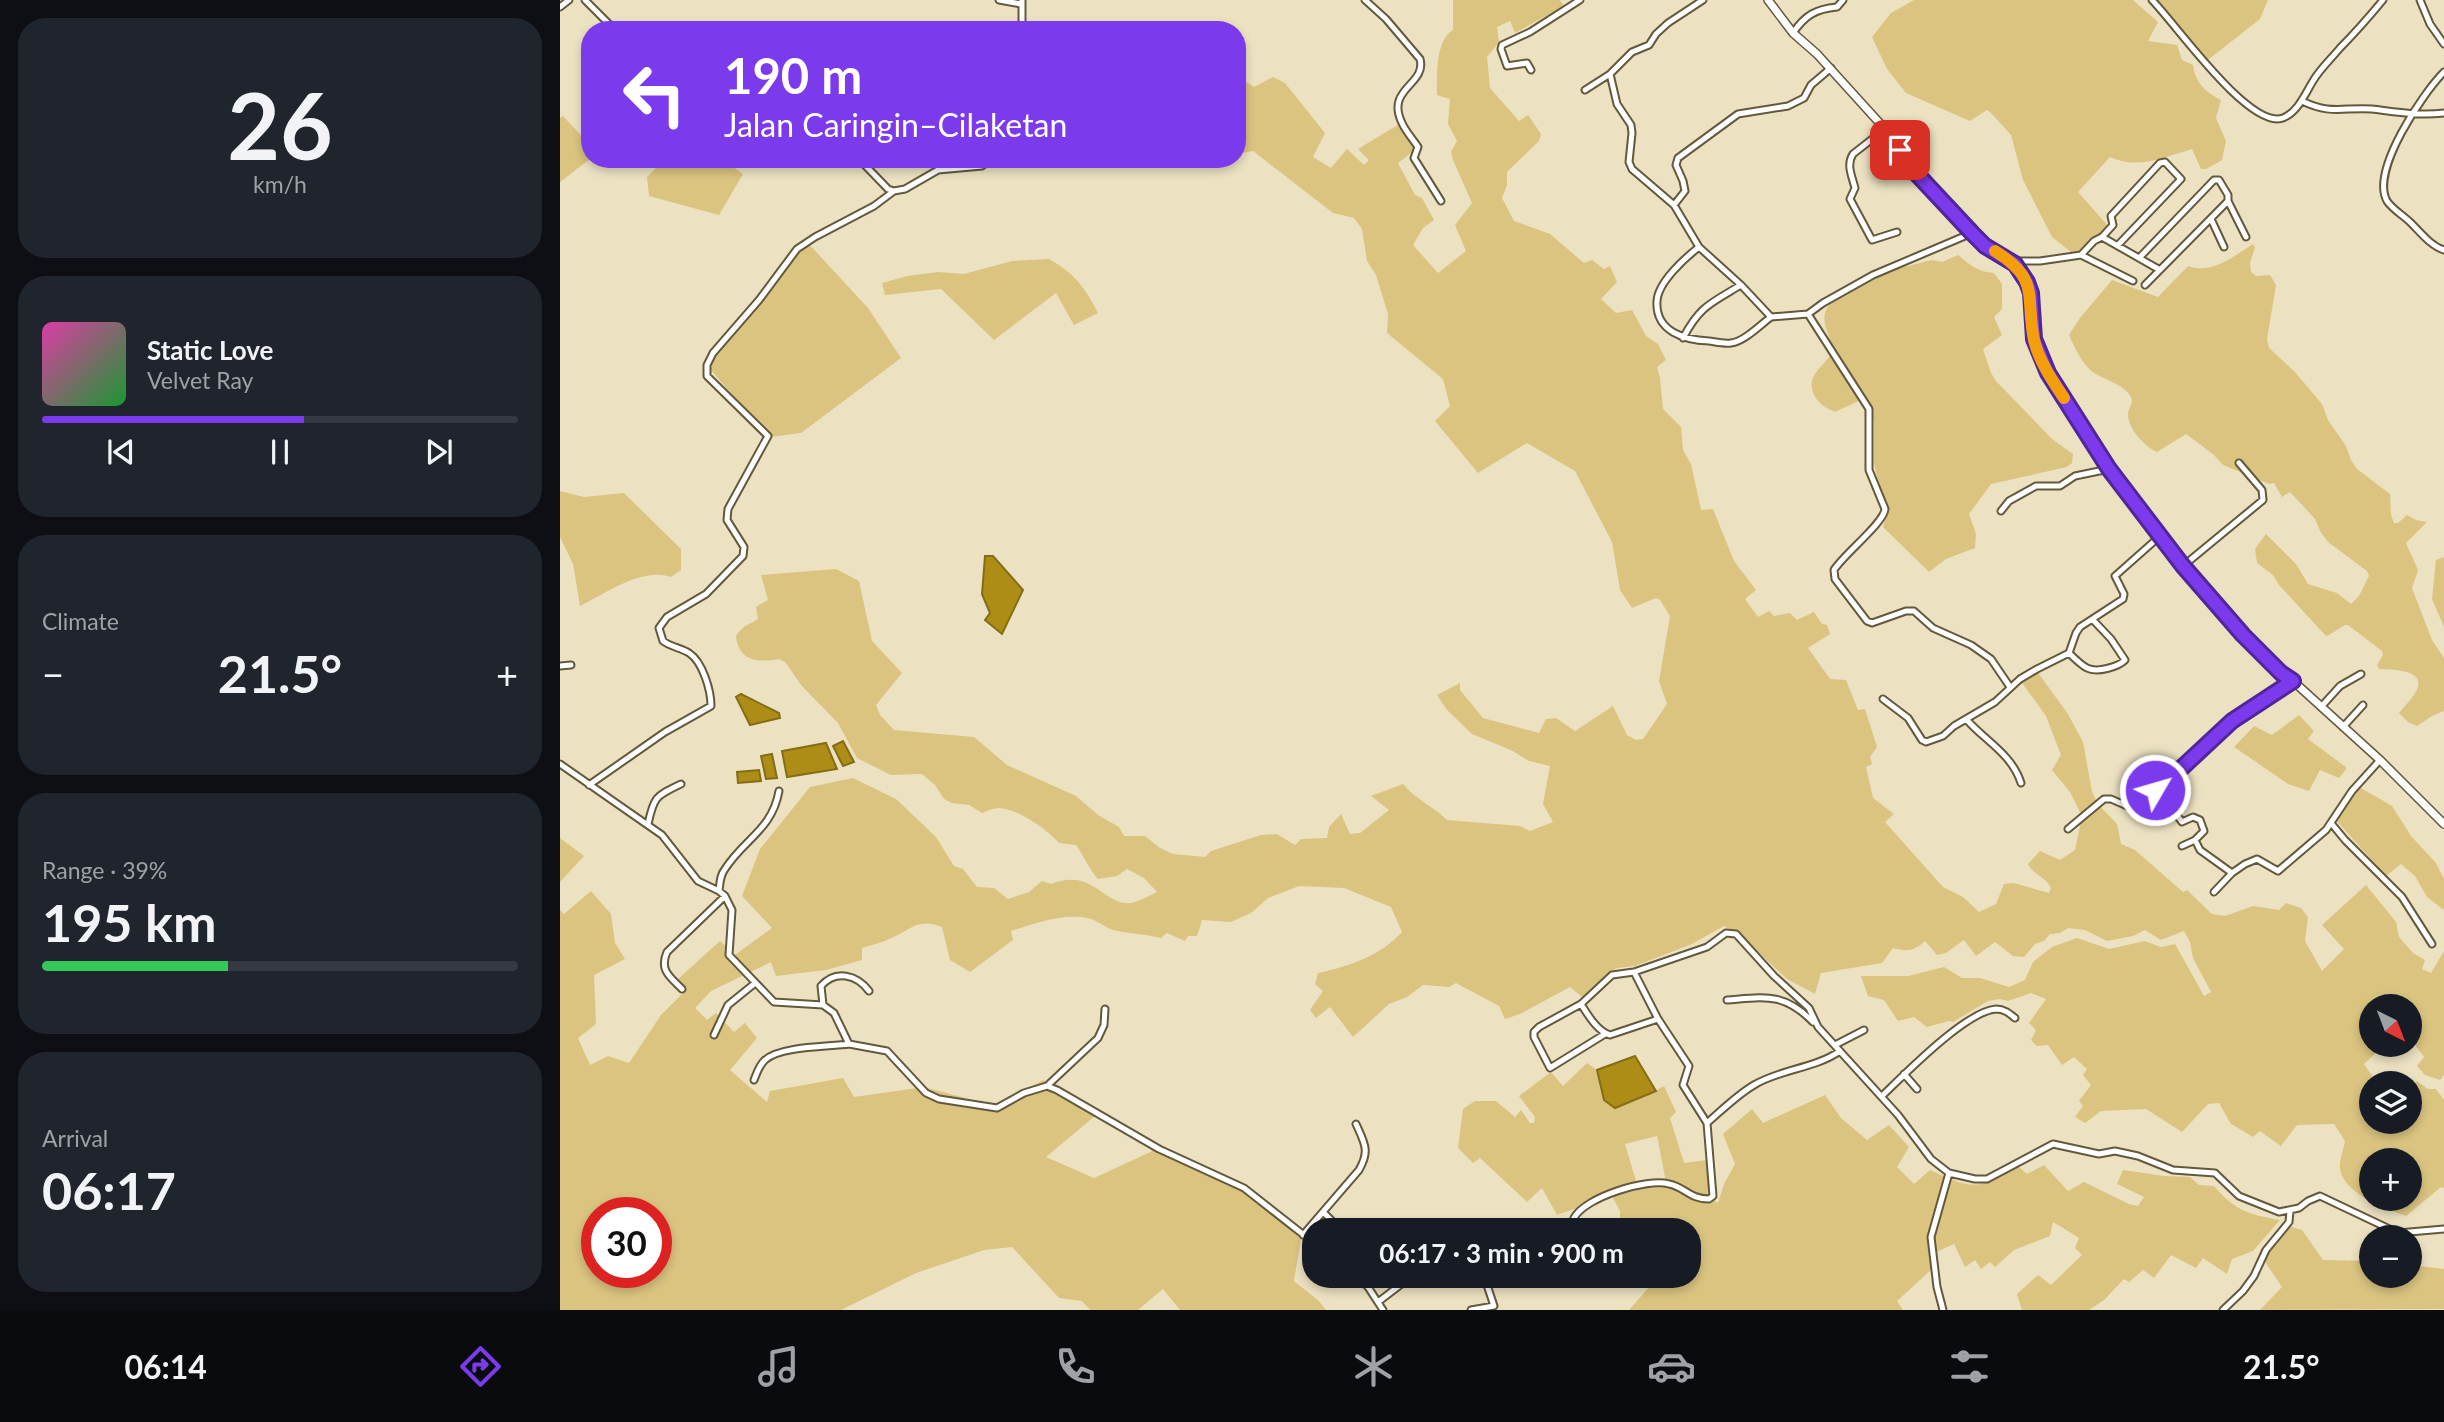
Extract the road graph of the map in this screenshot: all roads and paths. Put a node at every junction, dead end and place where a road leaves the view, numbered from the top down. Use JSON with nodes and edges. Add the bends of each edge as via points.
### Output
{"nodes":[{"id":1,"x":569,"y":0,"type":"edge"},
{"id":2,"x":584,"y":0,"type":"edge"},
{"id":3,"x":999,"y":0,"type":"edge"},
{"id":4,"x":1365,"y":0,"type":"edge"},
{"id":5,"x":1580,"y":0,"type":"edge"},
{"id":6,"x":1703,"y":0,"type":"edge"},
{"id":7,"x":1768,"y":0,"type":"edge"},
{"id":8,"x":1843,"y":0,"type":"edge"},
{"id":9,"x":2152,"y":0,"type":"edge"},
{"id":10,"x":2383,"y":0,"type":"edge"},
{"id":11,"x":2420,"y":0,"type":"edge"},
{"id":12,"x":1021,"y":2,"type":"edge"},
{"id":13,"x":560,"y":6,"type":"edge"},
{"id":14,"x":606,"y":21,"type":"edge"},
{"id":15,"x":1022,"y":21,"type":"edge"},
{"id":16,"x":1793,"y":33,"type":"junction"},
{"id":17,"x":2444,"y":44,"type":"edge"},
{"id":18,"x":1831,"y":68,"type":"junction"},
{"id":19,"x":1531,"y":71,"type":"dead end"},
{"id":20,"x":2444,"y":72,"type":"edge"},
{"id":21,"x":1610,"y":74,"type":"junction"},
{"id":22,"x":1585,"y":90,"type":"dead end"},
{"id":23,"x":2302,"y":101,"type":"junction"},
{"id":24,"x":2444,"y":113,"type":"edge"},
{"id":25,"x":2413,"y":115,"type":"junction"},
{"id":26,"x":1885,"y":130,"type":"junction"},
{"id":27,"x":868,"y":168,"type":"edge"},
{"id":28,"x":960,"y":168,"type":"edge"},
{"id":29,"x":894,"y":191,"type":"junction"},
{"id":30,"x":1441,"y":201,"type":"dead end"},
{"id":31,"x":2228,"y":201,"type":"junction"},
{"id":32,"x":1674,"y":205,"type":"junction"},
{"id":33,"x":2211,"y":219,"type":"junction"},
{"id":34,"x":1897,"y":232,"type":"dead end"},
{"id":35,"x":1972,"y":233,"type":"junction"},
{"id":36,"x":2102,"y":237,"type":"junction"},
{"id":37,"x":2246,"y":237,"type":"dead end"},
{"id":38,"x":2118,"y":244,"type":"junction"},
{"id":39,"x":1699,"y":247,"type":"junction"},
{"id":40,"x":2224,"y":247,"type":"dead end"},
{"id":41,"x":2444,"y":250,"type":"edge"},
{"id":42,"x":2081,"y":255,"type":"junction"},
{"id":43,"x":2140,"y":257,"type":"junction"},
{"id":44,"x":2017,"y":261,"type":"dead end"},
{"id":45,"x":2160,"y":270,"type":"junction"},
{"id":46,"x":2133,"y":281,"type":"dead end"},
{"id":47,"x":1741,"y":285,"type":"junction"},
{"id":48,"x":2145,"y":285,"type":"dead end"},
{"id":49,"x":1808,"y":314,"type":"junction"},
{"id":50,"x":1771,"y":317,"type":"junction"},
{"id":51,"x":1683,"y":338,"type":"junction"},
{"id":52,"x":2239,"y":463,"type":"dead end"},
{"id":53,"x":2109,"y":469,"type":"junction"},
{"id":54,"x":2001,"y":511,"type":"dead end"},
{"id":55,"x":2160,"y":537,"type":"junction"},
{"id":56,"x":2183,"y":566,"type":"junction"},
{"id":57,"x":2093,"y":620,"type":"junction"},
{"id":58,"x":2069,"y":653,"type":"junction"},
{"id":59,"x":571,"y":665,"type":"dead end"},
{"id":60,"x":560,"y":666,"type":"edge"},
{"id":61,"x":2361,"y":674,"type":"dead end"},
{"id":62,"x":2293,"y":681,"type":"junction"},
{"id":63,"x":2010,"y":687,"type":"junction"},
{"id":64,"x":1882,"y":699,"type":"dead end"},
{"id":65,"x":2363,"y":705,"type":"dead end"},
{"id":66,"x":2321,"y":707,"type":"junction"},
{"id":67,"x":1966,"y":719,"type":"junction"},
{"id":68,"x":2343,"y":727,"type":"junction"},
{"id":69,"x":2380,"y":760,"type":"junction"},
{"id":70,"x":560,"y":764,"type":"edge"},
{"id":71,"x":2021,"y":782,"type":"dead end"},
{"id":72,"x":681,"y":784,"type":"dead end"},
{"id":73,"x":589,"y":785,"type":"junction"},
{"id":74,"x":2158,"y":790,"type":"junction"},
{"id":75,"x":779,"y":791,"type":"dead end"},
{"id":76,"x":2331,"y":823,"type":"junction"},
{"id":77,"x":648,"y":824,"type":"junction"},
{"id":78,"x":2444,"y":824,"type":"edge"},
{"id":79,"x":2068,"y":829,"type":"dead end"},
{"id":80,"x":2195,"y":840,"type":"junction"},
{"id":81,"x":2182,"y":846,"type":"dead end"},
{"id":82,"x":2232,"y":873,"type":"junction"},
{"id":83,"x":719,"y":891,"type":"junction"},
{"id":84,"x":2214,"y":892,"type":"dead end"},
{"id":85,"x":725,"y":896,"type":"junction"},
{"id":86,"x":2432,"y":944,"type":"dead end"},
{"id":87,"x":1634,"y":972,"type":"junction"},
{"id":88,"x":754,"y":984,"type":"junction"},
{"id":89,"x":682,"y":989,"type":"dead end"},
{"id":90,"x":869,"y":991,"type":"dead end"},
{"id":91,"x":1727,"y":1000,"type":"dead end"},
{"id":92,"x":1581,"y":1004,"type":"junction"},
{"id":93,"x":823,"y":1005,"type":"junction"},
{"id":94,"x":1105,"y":1009,"type":"dead end"},
{"id":95,"x":2015,"y":1018,"type":"dead end"},
{"id":96,"x":1658,"y":1019,"type":"junction"},
{"id":97,"x":1818,"y":1027,"type":"junction"},
{"id":98,"x":1864,"y":1030,"type":"dead end"},
{"id":99,"x":1605,"y":1034,"type":"junction"},
{"id":100,"x":714,"y":1035,"type":"dead end"},
{"id":101,"x":849,"y":1044,"type":"junction"},
{"id":102,"x":1835,"y":1045,"type":"junction"},
{"id":103,"x":1840,"y":1051,"type":"junction"},
{"id":104,"x":1904,"y":1074,"type":"junction"},
{"id":105,"x":754,"y":1080,"type":"dead end"},
{"id":106,"x":1047,"y":1086,"type":"junction"},
{"id":107,"x":1917,"y":1089,"type":"dead end"},
{"id":108,"x":1882,"y":1096,"type":"junction"},
{"id":109,"x":1707,"y":1123,"type":"junction"},
{"id":110,"x":1356,"y":1125,"type":"dead end"},
{"id":111,"x":1949,"y":1173,"type":"junction"},
{"id":112,"x":2290,"y":1211,"type":"junction"},
{"id":113,"x":1323,"y":1212,"type":"junction"},
{"id":114,"x":1318,"y":1218,"type":"edge"},
{"id":115,"x":1329,"y":1218,"type":"edge"},
{"id":116,"x":1574,"y":1218,"type":"edge"},
{"id":117,"x":2444,"y":1229,"type":"edge"},
{"id":118,"x":1302,"y":1233,"type":"edge"},
{"id":119,"x":1367,"y":1288,"type":"edge"},
{"id":120,"x":1396,"y":1288,"type":"edge"},
{"id":121,"x":1490,"y":1288,"type":"edge"},
{"id":122,"x":1378,"y":1302,"type":"junction"},
{"id":123,"x":1383,"y":1310,"type":"edge"},
{"id":124,"x":1471,"y":1310,"type":"edge"},
{"id":125,"x":1943,"y":1310,"type":"edge"},
{"id":126,"x":2223,"y":1310,"type":"edge"}],
"edges":[{"from":1,"to":13,"type":"street"},
{"from":2,"to":14,"type":"street"},
{"from":3,"to":12,"type":"street"},
{"from":4,"to":30,"type":"street","via":[[1420,59],[1420,73],[1399,96],[1397,105],[1402,123],[1418,147],[1414,158]]},
{"from":5,"to":19,"type":"street","via":[[1502,45],[1507,66],[1527,62]]},
{"from":6,"to":21,"type":"street","via":[[1668,23],[1649,46],[1632,52]]},
{"from":7,"to":16,"type":"street"},
{"from":8,"to":16,"type":"street","via":[[1836,7],[1817,9]]},
{"from":9,"to":23,"type":"street","via":[[2206,65],[2263,116],[2283,118]]},
{"from":10,"to":23,"type":"street","via":[[2323,68]]},
{"from":11,"to":17,"type":"street"},
{"from":12,"to":15,"type":"street"},
{"from":16,"to":18,"type":"street"},
{"from":18,"to":26,"type":"street"},
{"from":18,"to":32,"type":"street","via":[[1804,98],[1788,106],[1738,114],[1678,159],[1685,191]]},
{"from":20,"to":25,"type":"street"},
{"from":21,"to":22,"type":"street"},
{"from":21,"to":32,"type":"street","via":[[1617,104],[1631,125],[1632,169]]},
{"from":23,"to":25,"type":"street","via":[[2332,111],[2370,109]]},
{"from":24,"to":25,"type":"street"},
{"from":25,"to":41,"type":"street","via":[[2390,155],[2385,176],[2387,201]]},
{"from":26,"to":34,"type":"street","via":[[1849,160],[1855,188],[1850,199],[1872,240]]},
{"from":26,"to":35,"type":"street","via":[[1915,172]]},
{"from":27,"to":29,"type":"street"},
{"from":28,"to":29,"type":"street","via":[[938,170]]},
{"from":29,"to":73,"type":"street","via":[[797,249],[713,353],[707,376],[768,436],[727,509],[727,520],[744,548],[743,556],[706,594],[667,617],[659,628],[663,641],[696,660],[710,706]]},
{"from":31,"to":33,"type":"street"},
{"from":31,"to":37,"type":"street"},
{"from":31,"to":43,"type":"street","via":[[2219,180],[2214,180]]},
{"from":32,"to":39,"type":"street"},
{"from":33,"to":40,"type":"street"},
{"from":33,"to":45,"type":"street"},
{"from":35,"to":49,"type":"street","via":[[1873,275]]},
{"from":35,"to":53,"type":"street","via":[[2015,264],[2027,282],[2034,339],[2048,373]]},
{"from":36,"to":38,"type":"street"},
{"from":36,"to":38,"type":"street","via":[[2113,225],[2111,216],[2165,162],[2181,180]]},
{"from":36,"to":42,"type":"street"},
{"from":38,"to":43,"type":"street"},
{"from":39,"to":47,"type":"street"},
{"from":39,"to":51,"type":"street","via":[[1676,267],[1657,302],[1666,327]]},
{"from":42,"to":44,"type":"street"},
{"from":42,"to":46,"type":"street"},
{"from":43,"to":45,"type":"street"},
{"from":45,"to":48,"type":"street"},
{"from":47,"to":50,"type":"street"},
{"from":47,"to":51,"type":"street","via":[[1701,310]]},
{"from":49,"to":50,"type":"street"},
{"from":49,"to":63,"type":"street","via":[[1869,409],[1869,470],[1885,509],[1882,519],[1840,560],[1835,579],[1867,621],[1914,611],[1933,628],[1991,659]]},
{"from":50,"to":51,"type":"street","via":[[1731,343]]},
{"from":52,"to":56,"type":"street","via":[[2262,489],[2263,500]]},
{"from":53,"to":54,"type":"street","via":[[2075,476],[2060,486],[2036,486]]},
{"from":53,"to":55,"type":"street"},
{"from":55,"to":56,"type":"street"},
{"from":55,"to":57,"type":"street","via":[[2115,576],[2123,599]]},
{"from":56,"to":62,"type":"street","via":[[2243,635]]},
{"from":57,"to":58,"type":"street","via":[[2076,633]]},
{"from":57,"to":58,"type":"street","via":[[2125,660],[2088,669]]},
{"from":58,"to":63,"type":"street"},
{"from":59,"to":60,"type":"street"},
{"from":61,"to":66,"type":"street","via":[[2340,686]]},
{"from":62,"to":66,"type":"street"},
{"from":62,"to":74,"type":"street","via":[[2232,721]]},
{"from":63,"to":67,"type":"street"},
{"from":64,"to":67,"type":"street","via":[[1908,718],[1926,742]]},
{"from":65,"to":68,"type":"street"},
{"from":66,"to":68,"type":"street"},
{"from":67,"to":71,"type":"street","via":[[1995,744]]},
{"from":68,"to":69,"type":"street"},
{"from":69,"to":76,"type":"street"},
{"from":69,"to":78,"type":"street"},
{"from":70,"to":73,"type":"street"},
{"from":72,"to":77,"type":"street","via":[[657,796]]},
{"from":73,"to":77,"type":"street"},
{"from":74,"to":79,"type":"street","via":[[2127,806],[2104,799]]},
{"from":74,"to":80,"type":"street","via":[[2182,822],[2193,817],[2200,820],[2204,831]]},
{"from":75,"to":83,"type":"street","via":[[770,820],[725,869]]},
{"from":76,"to":82,"type":"street","via":[[2278,872],[2257,859]]},
{"from":76,"to":86,"type":"street","via":[[2402,897]]},
{"from":77,"to":83,"type":"street","via":[[698,881]]},
{"from":80,"to":81,"type":"street"},
{"from":80,"to":82,"type":"street","via":[[2200,850]]},
{"from":82,"to":84,"type":"street"},
{"from":83,"to":85,"type":"street"},
{"from":85,"to":88,"type":"street","via":[[732,910],[729,955]]},
{"from":85,"to":89,"type":"street","via":[[673,945],[663,961],[665,972]]},
{"from":87,"to":92,"type":"street","via":[[1612,975]]},
{"from":87,"to":96,"type":"street"},
{"from":87,"to":97,"type":"street","via":[[1733,933],[1809,1009]]},
{"from":88,"to":93,"type":"street","via":[[774,1002]]},
{"from":88,"to":100,"type":"street","via":[[728,1005]]},
{"from":90,"to":93,"type":"street","via":[[857,978],[830,978],[821,986]]},
{"from":91,"to":97,"type":"street","via":[[1781,999]]},
{"from":92,"to":99,"type":"street"},
{"from":92,"to":99,"type":"street","via":[[1534,1032],[1550,1068]]},
{"from":93,"to":101,"type":"street","via":[[835,1013]]},
{"from":94,"to":106,"type":"street","via":[[1098,1038]]},
{"from":95,"to":104,"type":"street","via":[[2003,1010],[1981,1014]]},
{"from":96,"to":99,"type":"street"},
{"from":96,"to":109,"type":"street","via":[[1689,1066],[1683,1084]]},
{"from":97,"to":102,"type":"street"},
{"from":98,"to":102,"type":"street"},
{"from":101,"to":105,"type":"street","via":[[768,1057]]},
{"from":101,"to":106,"type":"street","via":[[887,1051],[926,1093],[939,1100],[997,1108]]},
{"from":102,"to":103,"type":"street"},
{"from":103,"to":108,"type":"street"},
{"from":103,"to":109,"type":"street","via":[[1822,1062],[1754,1085]]},
{"from":104,"to":107,"type":"street"},
{"from":104,"to":108,"type":"street"},
{"from":106,"to":118,"type":"street","via":[[1159,1149],[1244,1188]]},
{"from":108,"to":111,"type":"street","via":[[1931,1159]]},
{"from":109,"to":116,"type":"street","via":[[1712,1198],[1696,1199],[1671,1184],[1640,1184],[1614,1192]]},
{"from":110,"to":113,"type":"street","via":[[1365,1143],[1365,1159]]},
{"from":111,"to":112,"type":"street","via":[[1987,1179],[2058,1144],[2138,1156],[2173,1170],[2215,1173],[2244,1199],[2272,1211]]},
{"from":111,"to":125,"type":"street","via":[[1931,1237]]},
{"from":112,"to":117,"type":"street","via":[[2320,1196],[2398,1233]]},
{"from":112,"to":126,"type":"street","via":[[2291,1218],[2266,1250],[2254,1276]]},
{"from":113,"to":114,"type":"street"},
{"from":113,"to":115,"type":"street"},
{"from":119,"to":122,"type":"street"},
{"from":120,"to":122,"type":"street"},
{"from":121,"to":124,"type":"street","via":[[1494,1306]]},
{"from":122,"to":123,"type":"street"}]}
